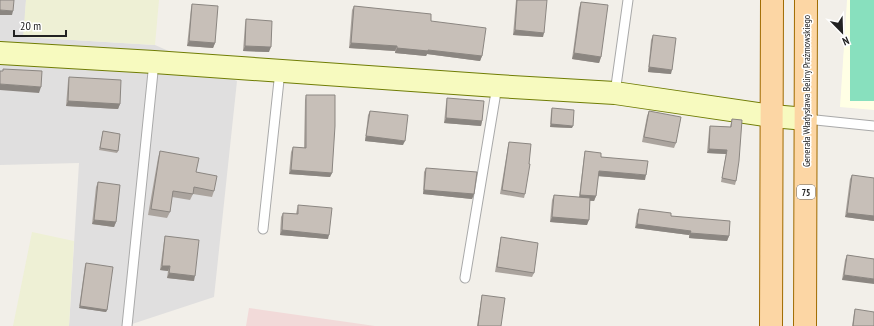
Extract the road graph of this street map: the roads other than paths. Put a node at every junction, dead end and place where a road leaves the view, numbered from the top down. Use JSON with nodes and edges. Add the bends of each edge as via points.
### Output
{"nodes":[{"id":1,"x":628,"y":0,"type":"edge"},
{"id":2,"x":772,"y":0,"type":"edge"},
{"id":3,"x":806,"y":0,"type":"edge"},
{"id":4,"x":0,"y":52,"type":"edge"},
{"id":5,"x":154,"y":62,"type":"junction"},
{"id":6,"x":280,"y":70,"type":"junction"},
{"id":7,"x":497,"y":86,"type":"junction"},
{"id":8,"x":615,"y":93,"type":"junction"},
{"id":9,"x":772,"y":116,"type":"junction"},
{"id":10,"x":806,"y":119,"type":"junction"},
{"id":11,"x":874,"y":126,"type":"edge"},
{"id":12,"x":263,"y":229,"type":"dead end"},
{"id":13,"x":465,"y":278,"type":"dead end"},
{"id":14,"x":770,"y":325,"type":"edge"},
{"id":15,"x":127,"y":326,"type":"edge"},
{"id":16,"x":805,"y":326,"type":"edge"}],
"edges":[{"from":1,"to":8,"type":"lane"},
{"from":2,"to":9,"type":"main road"},
{"from":3,"to":10,"type":"main road","name":"Generała Władysława Beliny Prażmowskiego","number":"75"},
{"from":4,"to":5,"type":"street"},
{"from":5,"to":6,"type":"street"},
{"from":5,"to":15,"type":"lane"},
{"from":6,"to":7,"type":"street"},
{"from":6,"to":12,"type":"lane"},
{"from":7,"to":8,"type":"street"},
{"from":7,"to":13,"type":"lane"},
{"from":8,"to":9,"type":"street"},
{"from":9,"to":10,"type":"street"},
{"from":9,"to":14,"type":"main road"},
{"from":10,"to":11,"type":"lane"},
{"from":10,"to":16,"type":"main road","name":"Generała Władysława Beliny Prażmowskiego","number":"75"}]}
